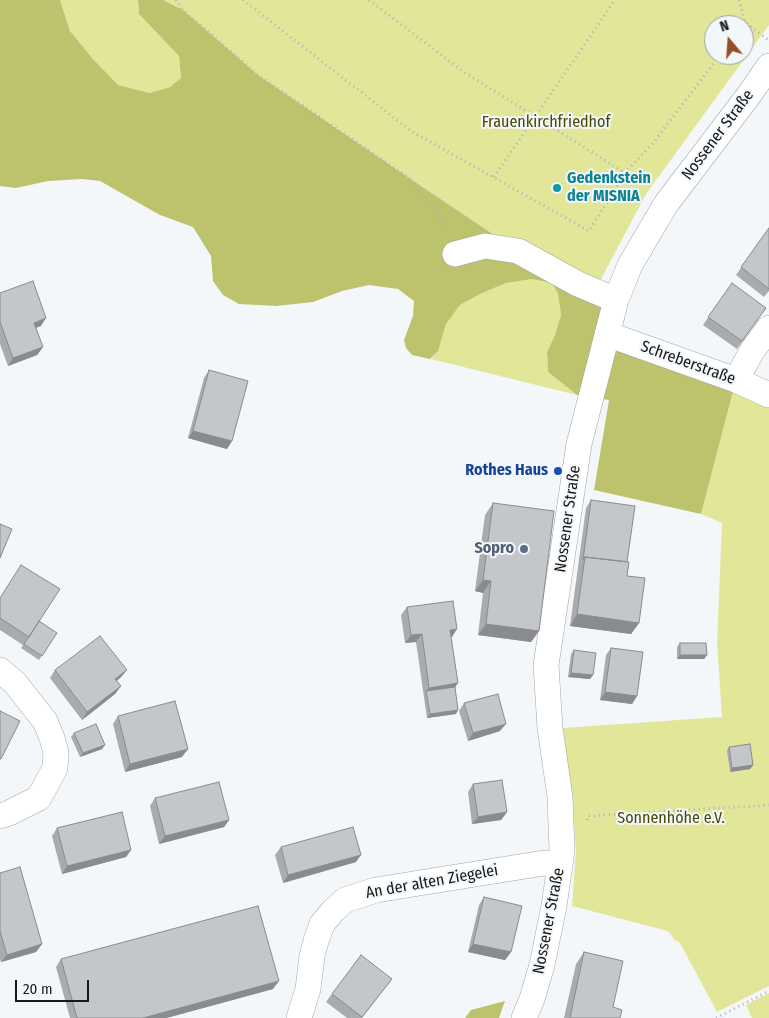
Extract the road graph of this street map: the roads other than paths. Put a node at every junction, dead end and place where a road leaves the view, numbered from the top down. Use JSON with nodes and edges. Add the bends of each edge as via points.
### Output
{"nodes":[{"id":1,"x":769,"y":66,"type":"edge"},
{"id":2,"x":759,"y":99,"type":"edge"},
{"id":3,"x":455,"y":254,"type":"road end"},
{"id":4,"x":616,"y":300,"type":"junction"},
{"id":5,"x":769,"y":328,"type":"edge"},
{"id":6,"x":607,"y":334,"type":"junction"},
{"id":7,"x":736,"y":380,"type":"junction"},
{"id":8,"x":769,"y":395,"type":"edge"},
{"id":9,"x":0,"y":670,"type":"edge"},
{"id":10,"x":0,"y":816,"type":"edge"},
{"id":11,"x":560,"y":864,"type":"junction"},
{"id":12,"x":299,"y":1018,"type":"edge"},
{"id":13,"x":524,"y":1018,"type":"edge"}],
"edges":[{"from":1,"to":2,"type":"street","name":"Nossener Straße"},
{"from":2,"to":4,"type":"street","name":"Nossener Straße","via":[[666,204],[630,265]]},
{"from":3,"to":4,"type":"street","via":[[485,246],[518,251],[578,284]]},
{"from":4,"to":6,"type":"street","name":"Nossener Straße"},
{"from":5,"to":7,"type":"street"},
{"from":6,"to":7,"type":"street","name":"Schreberstraße"},
{"from":6,"to":11,"type":"street","name":"Nossener Straße","via":[[579,444],[546,665],[550,728],[560,798]]},
{"from":7,"to":8,"type":"street","name":"Schreberstraße"},
{"from":9,"to":10,"type":"street","via":[[15,682],[45,721],[56,753],[55,768],[39,798]]},
{"from":11,"to":12,"type":"street","name":"An der alten Ziegelei","via":[[544,863],[376,890],[345,900],[322,924]]},
{"from":11,"to":13,"type":"street","name":"Nossener Straße","via":[[542,965]]}]}
